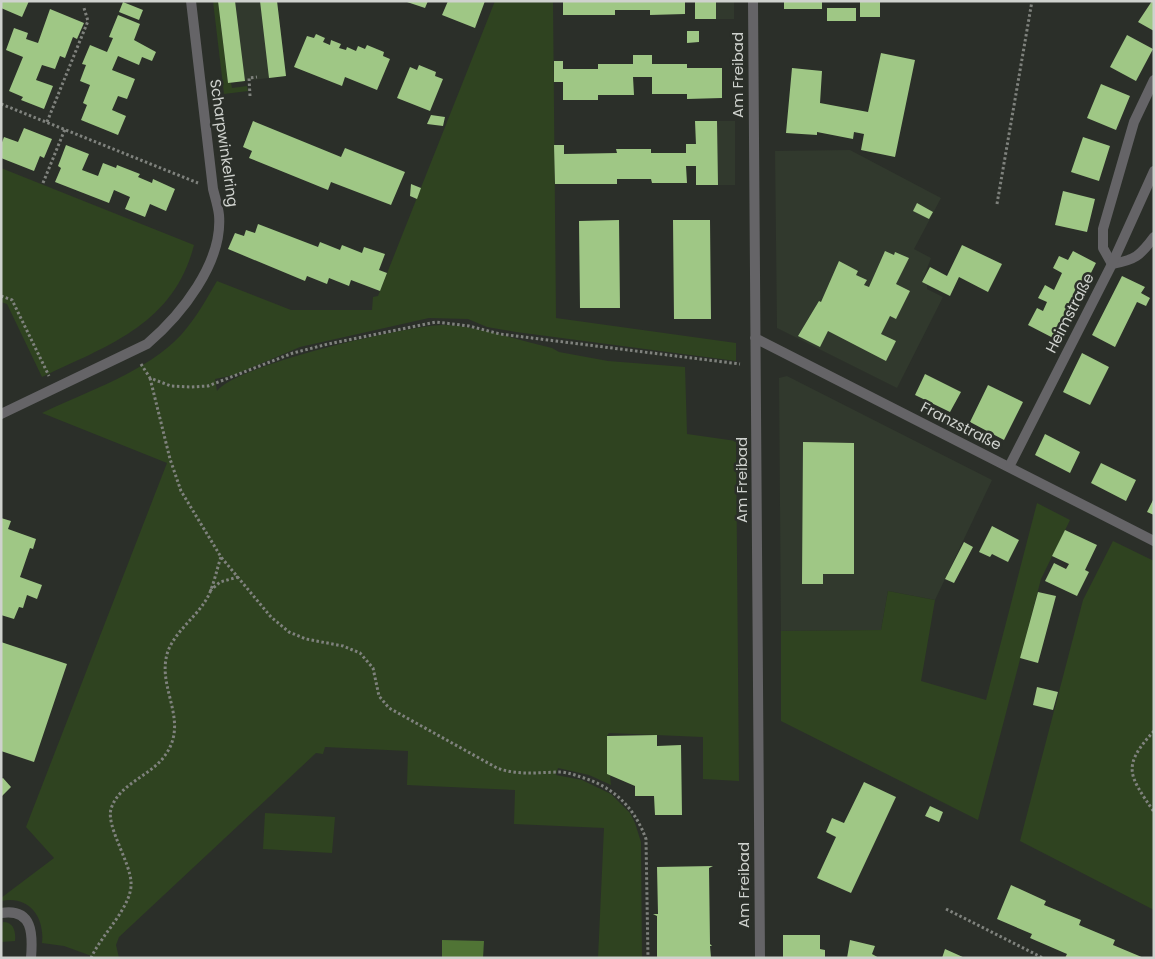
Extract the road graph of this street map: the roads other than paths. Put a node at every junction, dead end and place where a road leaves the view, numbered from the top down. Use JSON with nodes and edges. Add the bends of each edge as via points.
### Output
{"nodes":[{"id":1,"x":191,"y":1,"type":"edge"},
{"id":2,"x":753,"y":1,"type":"edge"},
{"id":3,"x":1154,"y":80,"type":"edge"},
{"id":4,"x":1154,"y":171,"type":"edge"},
{"id":5,"x":1154,"y":237,"type":"edge"},
{"id":6,"x":1112,"y":264,"type":"junction"},
{"id":7,"x":755,"y":338,"type":"junction"},
{"id":8,"x":1,"y":414,"type":"edge"},
{"id":9,"x":1009,"y":467,"type":"junction"},
{"id":10,"x":1154,"y":541,"type":"edge"},
{"id":11,"x":1,"y":913,"type":"edge"},
{"id":12,"x":31,"y":958,"type":"edge"},
{"id":13,"x":760,"y":958,"type":"edge"}],
"edges":[{"from":1,"to":8,"type":"street","name":"Scharpwinkelring","via":[[219,217],[214,252],[202,280],[190,299],[147,344]]},
{"from":2,"to":7,"type":"street","name":"Am Freibad"},
{"from":3,"to":6,"type":"street","via":[[1134,122],[1103,229],[1103,248]]},
{"from":4,"to":6,"type":"street","name":"Heimstraße"},
{"from":5,"to":6,"type":"street","via":[[1142,253],[1130,261]]},
{"from":6,"to":9,"type":"street","name":"Heimstraße"},
{"from":7,"to":9,"type":"street","name":"Franzstraße"},
{"from":7,"to":13,"type":"street","name":"Am Freibad"},
{"from":9,"to":10,"type":"street","name":"Franzstraße"},
{"from":11,"to":12,"type":"street","via":[[21,915],[30,926],[33,935]]}]}
